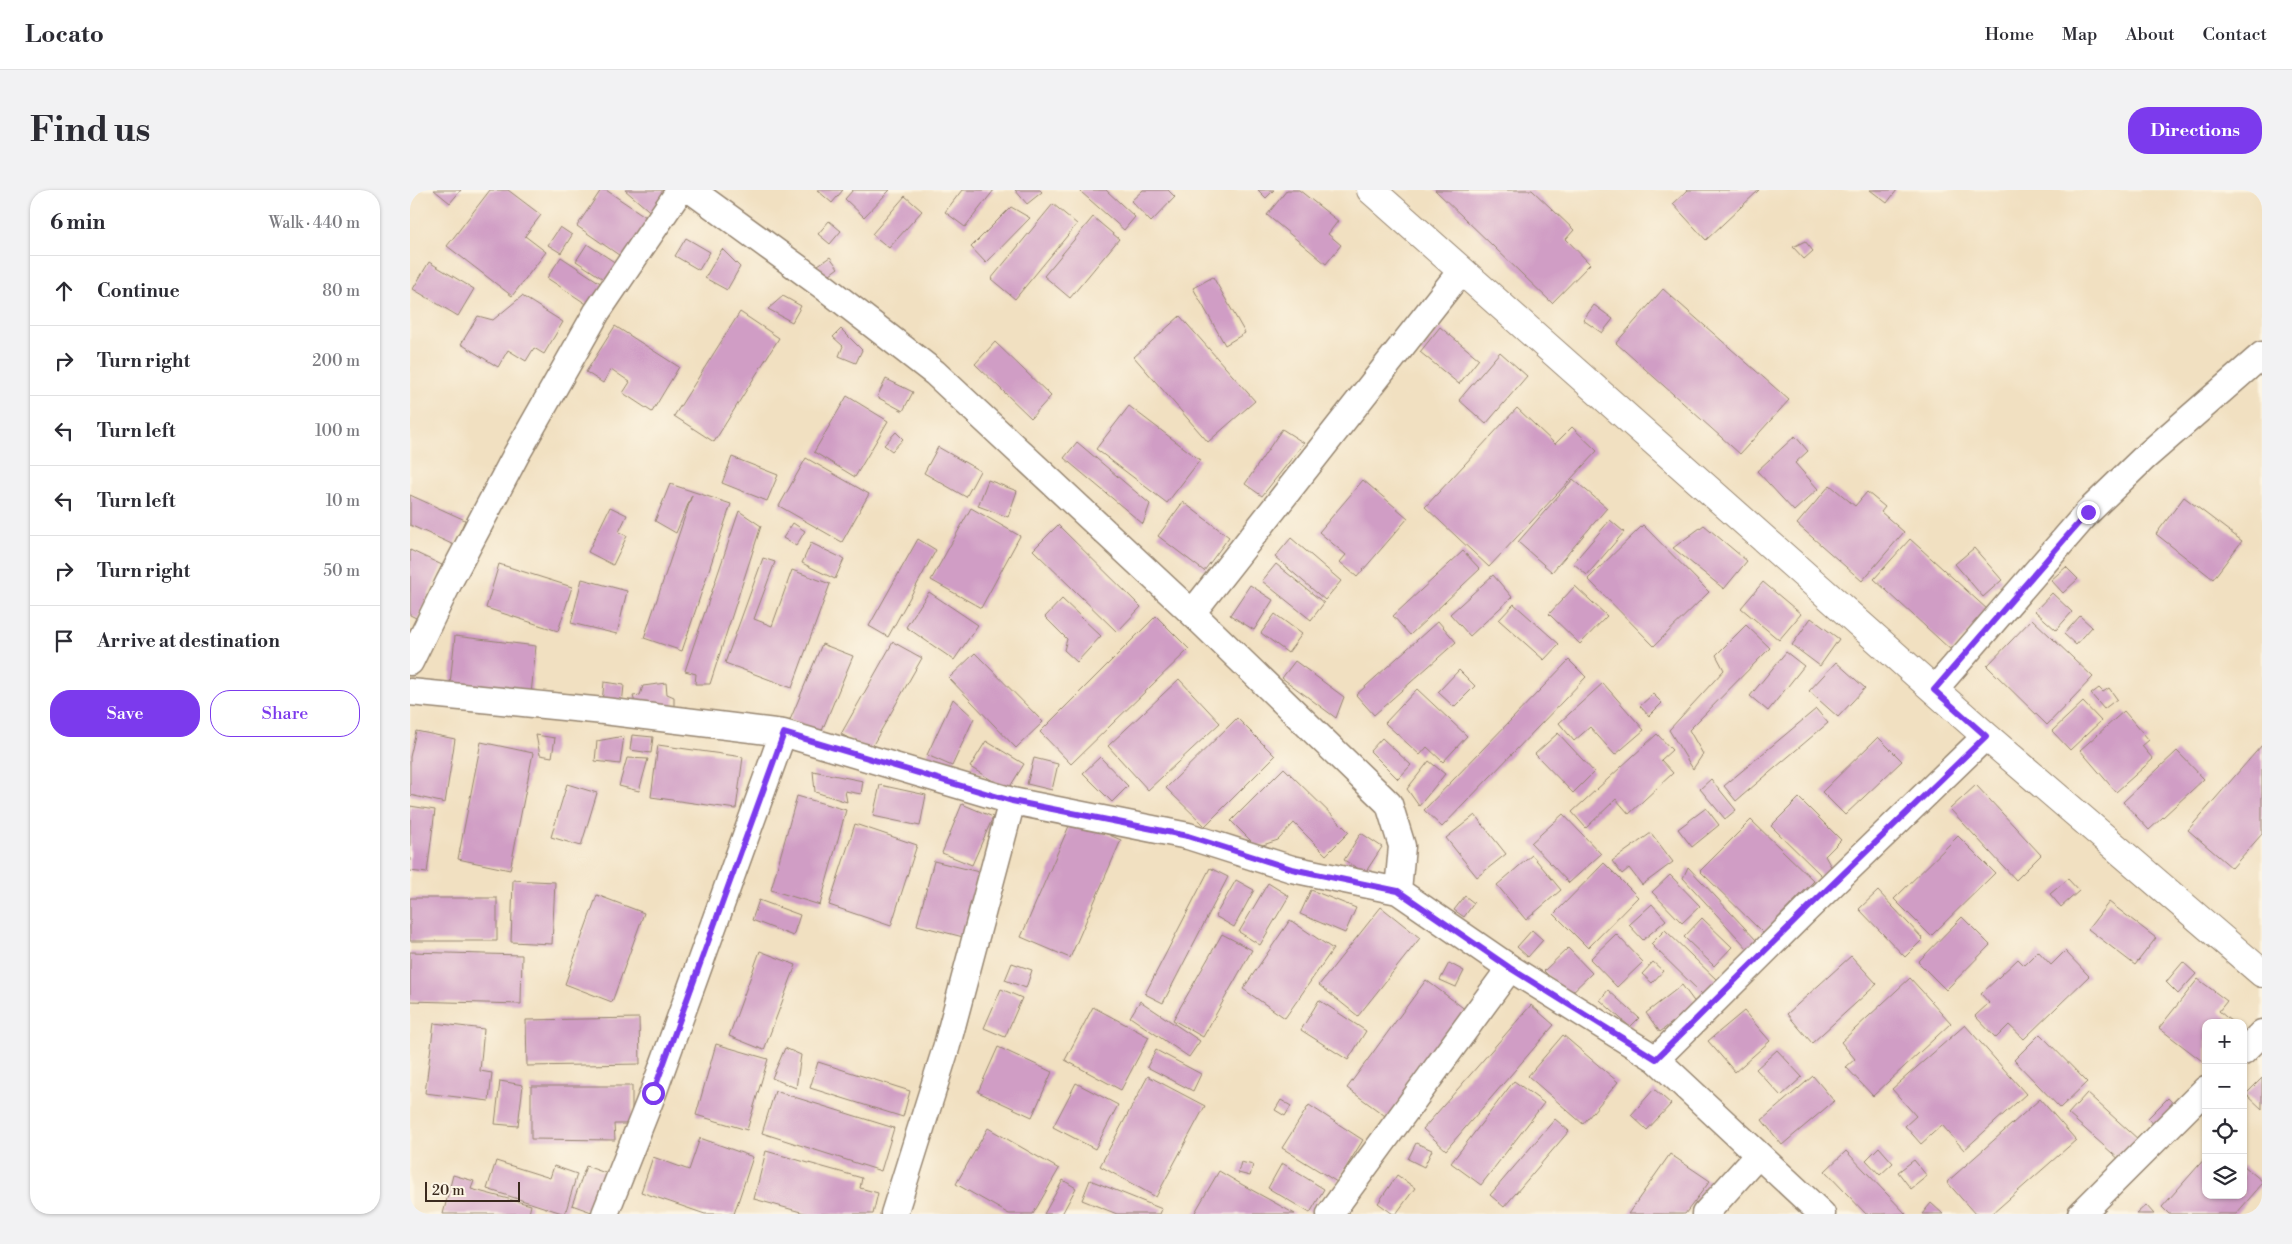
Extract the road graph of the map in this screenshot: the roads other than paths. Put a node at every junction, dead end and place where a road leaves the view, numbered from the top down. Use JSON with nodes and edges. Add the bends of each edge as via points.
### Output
{"nodes":[{"id":1,"x":680,"y":190,"type":"edge"},
{"id":2,"x":691,"y":190,"type":"edge"},
{"id":3,"x":1371,"y":190,"type":"edge"},
{"id":4,"x":1461,"y":271,"type":"junction"},
{"id":5,"x":2262,"y":354,"type":"edge"},
{"id":6,"x":1192,"y":613,"type":"junction"},
{"id":7,"x":410,"y":662,"type":"edge"},
{"id":8,"x":1934,"y":690,"type":"junction"},
{"id":9,"x":410,"y":692,"type":"edge"},
{"id":10,"x":784,"y":733,"type":"junction"},
{"id":11,"x":1986,"y":736,"type":"junction"},
{"id":12,"x":1012,"y":801,"type":"junction"},
{"id":13,"x":1398,"y":891,"type":"junction"},
{"id":14,"x":1510,"y":968,"type":"junction"},
{"id":15,"x":2262,"y":973,"type":"edge"},
{"id":16,"x":2262,"y":1033,"type":"edge"},
{"id":17,"x":2247,"y":1048,"type":"edge"},
{"id":18,"x":1656,"y":1059,"type":"junction"},
{"id":19,"x":2202,"y":1094,"type":"edge"},
{"id":20,"x":1758,"y":1155,"type":"junction"},
{"id":21,"x":605,"y":1214,"type":"edge"},
{"id":22,"x":894,"y":1214,"type":"edge"},
{"id":23,"x":1330,"y":1214,"type":"edge"},
{"id":24,"x":1705,"y":1214,"type":"edge"},
{"id":25,"x":1822,"y":1214,"type":"edge"},
{"id":26,"x":2081,"y":1214,"type":"edge"}],
"edges":[{"from":1,"to":7,"type":"street","via":[[597,312],[507,472]]},
{"from":2,"to":6,"type":"street","via":[[935,373]]},
{"from":3,"to":4,"type":"street"},
{"from":4,"to":6,"type":"street"},
{"from":4,"to":8,"type":"street"},
{"from":5,"to":8,"type":"street","via":[[2088,512]]},
{"from":6,"to":13,"type":"street","via":[[1388,804],[1402,846]]},
{"from":8,"to":11,"type":"street"},
{"from":9,"to":10,"type":"street"},
{"from":10,"to":12,"type":"street"},
{"from":10,"to":21,"type":"street","via":[[653,1093]]},
{"from":11,"to":15,"type":"street"},
{"from":11,"to":18,"type":"street"},
{"from":12,"to":13,"type":"street","via":[[1188,836],[1292,869]]},
{"from":12,"to":22,"type":"street","via":[[947,1045]]},
{"from":13,"to":14,"type":"street"},
{"from":14,"to":18,"type":"street"},
{"from":14,"to":23,"type":"street"},
{"from":16,"to":17,"type":"street"},
{"from":18,"to":20,"type":"street"},
{"from":19,"to":26,"type":"street"},
{"from":20,"to":24,"type":"street"},
{"from":20,"to":25,"type":"street"}]}
